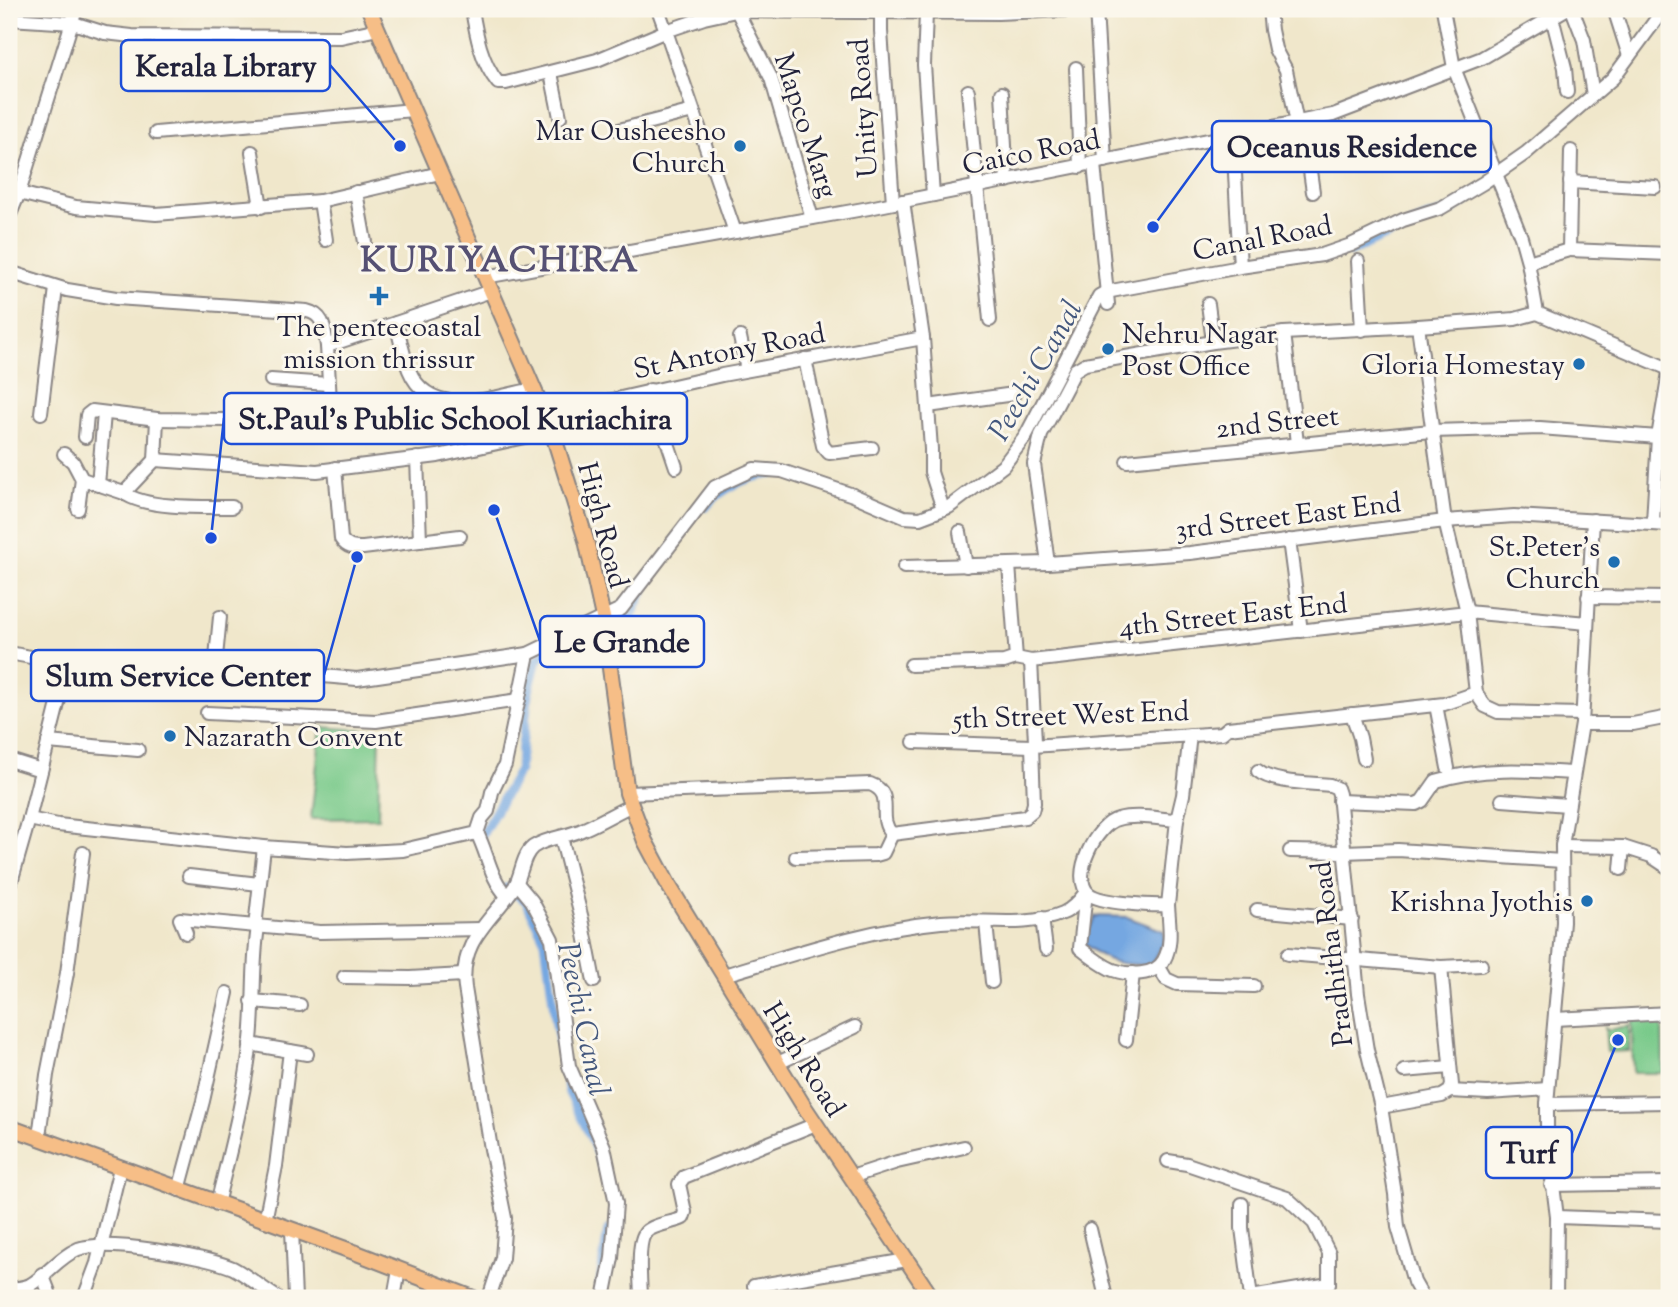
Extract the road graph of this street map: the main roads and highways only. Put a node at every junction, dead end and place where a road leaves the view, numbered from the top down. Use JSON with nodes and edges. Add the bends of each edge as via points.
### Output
{"nodes":[{"id":1,"x":370,"y":9,"type":"edge"},
{"id":2,"x":9,"y":1127,"type":"edge"},
{"id":3,"x":473,"y":1298,"type":"edge"},
{"id":4,"x":932,"y":1298,"type":"edge"}],
"edges":[{"from":1,"to":4,"type":"main road","name":"High Road","via":[[552,431],[586,540],[603,617],[629,799],[645,841],[816,1124]]},
{"from":2,"to":3,"type":"main road"}]}
